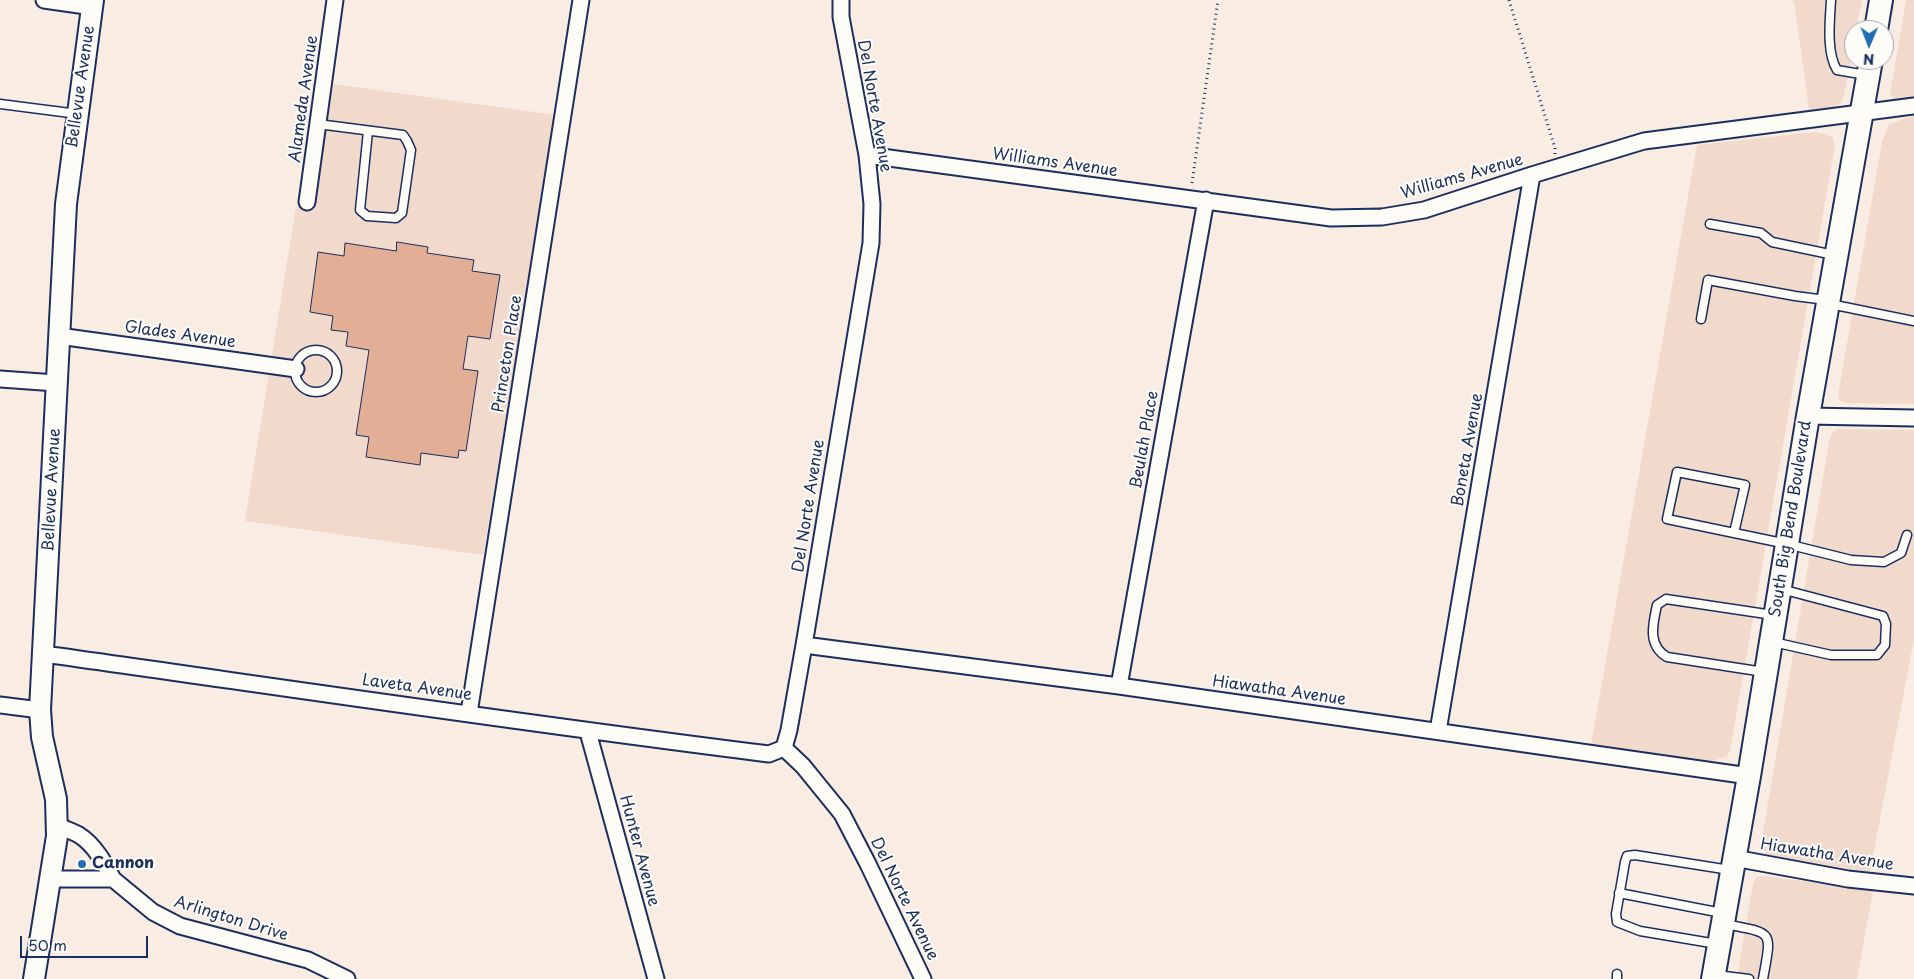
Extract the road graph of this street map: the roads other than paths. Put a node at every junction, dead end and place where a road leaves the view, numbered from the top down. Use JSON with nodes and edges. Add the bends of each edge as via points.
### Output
{"nodes":[{"id":1,"x":44,"y":0,"type":"edge"},
{"id":2,"x":335,"y":0,"type":"edge"},
{"id":3,"x":581,"y":0,"type":"edge"},
{"id":4,"x":841,"y":0,"type":"edge"},
{"id":5,"x":1831,"y":0,"type":"edge"},
{"id":6,"x":1881,"y":0,"type":"edge"},
{"id":7,"x":93,"y":3,"type":"edge"},
{"id":8,"x":1878,"y":20,"type":"edge"},
{"id":9,"x":1844,"y":70,"type":"edge"},
{"id":10,"x":1869,"y":70,"type":"edge"},
{"id":11,"x":0,"y":104,"type":"edge"},
{"id":12,"x":1911,"y":107,"type":"edge"},
{"id":13,"x":1861,"y":113,"type":"junction"},
{"id":14,"x":78,"y":114,"type":"junction"},
{"id":15,"x":318,"y":124,"type":"junction"},
{"id":16,"x":368,"y":130,"type":"junction"},
{"id":17,"x":867,"y":155,"type":"junction"},
{"id":18,"x":1532,"y":175,"type":"junction"},
{"id":19,"x":1206,"y":200,"type":"junction"},
{"id":20,"x":307,"y":202,"type":"dead end"},
{"id":21,"x":1710,"y":224,"type":"dead end"},
{"id":22,"x":1836,"y":256,"type":"junction"},
{"id":23,"x":1828,"y":302,"type":"junction"},
{"id":24,"x":1701,"y":319,"type":"dead end"},
{"id":25,"x":1914,"y":321,"type":"edge"},
{"id":26,"x":59,"y":336,"type":"junction"},
{"id":27,"x":296,"y":369,"type":"junction"},
{"id":28,"x":0,"y":379,"type":"edge"},
{"id":29,"x":56,"y":383,"type":"junction"},
{"id":30,"x":1808,"y":416,"type":"junction"},
{"id":31,"x":1914,"y":418,"type":"edge"},
{"id":32,"x":1734,"y":533,"type":"junction"},
{"id":33,"x":1906,"y":535,"type":"dead end"},
{"id":34,"x":1787,"y":544,"type":"junction"},
{"id":35,"x":1780,"y":589,"type":"junction"},
{"id":36,"x":1776,"y":616,"type":"junction"},
{"id":37,"x":1771,"y":642,"type":"junction"},
{"id":38,"x":804,"y":645,"type":"junction"},
{"id":39,"x":44,"y":654,"type":"junction"},
{"id":40,"x":1766,"y":672,"type":"junction"},
{"id":41,"x":1119,"y":686,"type":"junction"},
{"id":42,"x":0,"y":705,"type":"edge"},
{"id":43,"x":40,"y":710,"type":"junction"},
{"id":44,"x":469,"y":713,"type":"junction"},
{"id":45,"x":1438,"y":731,"type":"junction"},
{"id":46,"x":588,"y":732,"type":"junction"},
{"id":47,"x":784,"y":748,"type":"junction"},
{"id":48,"x":1749,"y":776,"type":"junction"},
{"id":49,"x":57,"y":825,"type":"junction"},
{"id":50,"x":1733,"y":864,"type":"junction"},
{"id":51,"x":50,"y":878,"type":"junction"},
{"id":52,"x":113,"y":879,"type":"junction"},
{"id":53,"x":1914,"y":886,"type":"edge"},
{"id":54,"x":1619,"y":894,"type":"junction"},
{"id":55,"x":1722,"y":927,"type":"junction"},
{"id":56,"x":1713,"y":977,"type":"edge"},
{"id":57,"x":34,"y":979,"type":"edge"},
{"id":58,"x":347,"y":979,"type":"edge"},
{"id":59,"x":656,"y":979,"type":"edge"},
{"id":60,"x":923,"y":979,"type":"edge"},
{"id":61,"x":1749,"y":979,"type":"edge"},
{"id":62,"x":1764,"y":979,"type":"edge"}],
"edges":[{"from":1,"to":7,"type":"street"},
{"from":2,"to":15,"type":"street","name":"Alameda Avenue"},
{"from":3,"to":44,"type":"street","name":"Princeton Place"},
{"from":4,"to":17,"type":"street","name":"Del Norte Avenue","via":[[841,17]]},
{"from":5,"to":9,"type":"lane","via":[[1829,28],[1833,63],[1837,70]]},
{"from":6,"to":8,"type":"main road"},
{"from":7,"to":14,"type":"street","name":"Bellevue Avenue"},
{"from":10,"to":13,"type":"main road","name":"South Big Bend Boulevard"},
{"from":11,"to":14,"type":"lane"},
{"from":12,"to":13,"type":"street","name":"Williams Avenue"},
{"from":13,"to":18,"type":"street","name":"Williams Avenue","via":[[1644,142]]},
{"from":13,"to":22,"type":"main road","name":"South Big Bend Boulevard"},
{"from":14,"to":26,"type":"street","name":"Bellevue Avenue","via":[[66,204]]},
{"from":15,"to":16,"type":"lane"},
{"from":15,"to":20,"type":"street","name":"Alameda Avenue"},
{"from":16,"to":16,"type":"lane","via":[[403,135],[411,150],[402,213],[396,218],[367,216],[360,210]]},
{"from":17,"to":19,"type":"street","name":"Williams Avenue"},
{"from":17,"to":38,"type":"street","name":"Del Norte Avenue","via":[[872,204],[871,243]]},
{"from":18,"to":19,"type":"street","name":"Williams Avenue","via":[[1424,210],[1382,218],[1331,218]]},
{"from":18,"to":45,"type":"street","name":"Boneta Avenue"},
{"from":19,"to":41,"type":"street","name":"Beulah Place"},
{"from":21,"to":22,"type":"lane","via":[[1761,233],[1772,242]]},
{"from":22,"to":23,"type":"main road","name":"South Big Bend Boulevard"},
{"from":23,"to":24,"type":"lane","via":[[1708,280]]},
{"from":23,"to":25,"type":"lane"},
{"from":23,"to":30,"type":"main road","name":"South Big Bend Boulevard"},
{"from":26,"to":27,"type":"street","name":"Glades Avenue"},
{"from":26,"to":29,"type":"street","name":"Bellevue Avenue"},
{"from":27,"to":27,"type":"lane","via":[[307,352],[320,350],[332,357],[337,370],[334,383],[316,392],[303,387]]},
{"from":28,"to":29,"type":"street"},
{"from":29,"to":39,"type":"street","name":"Bellevue Avenue"},
{"from":30,"to":31,"type":"street"},
{"from":30,"to":34,"type":"main road","name":"South Big Bend Boulevard"},
{"from":32,"to":32,"type":"lane","via":[[1667,519],[1677,472],[1745,485]]},
{"from":32,"to":34,"type":"lane"},
{"from":33,"to":34,"type":"lane","via":[[1901,553],[1884,562],[1851,560]]},
{"from":34,"to":35,"type":"main road","name":"South Big Bend Boulevard"},
{"from":35,"to":36,"type":"main road","name":"South Big Bend Boulevard"},
{"from":35,"to":37,"type":"lane","via":[[1883,616],[1885,645],[1877,655],[1831,655]]},
{"from":36,"to":37,"type":"main road","name":"South Big Bend Boulevard"},
{"from":36,"to":40,"type":"lane","via":[[1666,598],[1657,605],[1654,621],[1652,638],[1655,647],[1667,657]]},
{"from":37,"to":40,"type":"main road","name":"South Big Bend Boulevard"},
{"from":38,"to":41,"type":"street","name":"Hiawatha Avenue"},
{"from":38,"to":47,"type":"street","name":"Del Norte Avenue"},
{"from":39,"to":43,"type":"street","name":"Bellevue Avenue"},
{"from":39,"to":44,"type":"street","name":"Laveta Avenue"},
{"from":40,"to":48,"type":"main road","name":"South Big Bend Boulevard"},
{"from":41,"to":45,"type":"street","name":"Hiawatha Avenue"},
{"from":42,"to":43,"type":"street"},
{"from":43,"to":49,"type":"street","name":"Bellevue Avenue","via":[[44,753],[56,799]]},
{"from":44,"to":46,"type":"street","name":"Laveta Avenue"},
{"from":45,"to":48,"type":"street","name":"Hiawatha Avenue"},
{"from":46,"to":47,"type":"street","name":"Laveta Avenue","via":[[769,754]]},
{"from":46,"to":59,"type":"street","name":"Hunter Avenue"},
{"from":47,"to":60,"type":"street","name":"Del Norte Avenue","via":[[842,814]]},
{"from":48,"to":50,"type":"main road","name":"South Big Bend Boulevard"},
{"from":49,"to":51,"type":"street","name":"Bellevue Avenue"},
{"from":49,"to":52,"type":"street","name":"Arlington Drive","via":[[86,840]]},
{"from":50,"to":53,"type":"street","name":"Hiawatha Avenue"},
{"from":50,"to":54,"type":"lane","via":[[1627,856]]},
{"from":50,"to":55,"type":"main road","name":"South Big Bend Boulevard"},
{"from":51,"to":52,"type":"street"},
{"from":51,"to":57,"type":"street","name":"Bellevue Avenue"},
{"from":52,"to":58,"type":"street","name":"Arlington Drive","via":[[153,912],[180,926],[308,960]]},
{"from":54,"to":55,"type":"lane"},
{"from":54,"to":55,"type":"lane","via":[[1617,922],[1640,931]]},
{"from":55,"to":56,"type":"main road","name":"South Big Bend Boulevard"},
{"from":55,"to":62,"type":"lane","via":[[1759,931],[1766,935],[1769,940]]},
{"from":56,"to":61,"type":"lane"}]}
